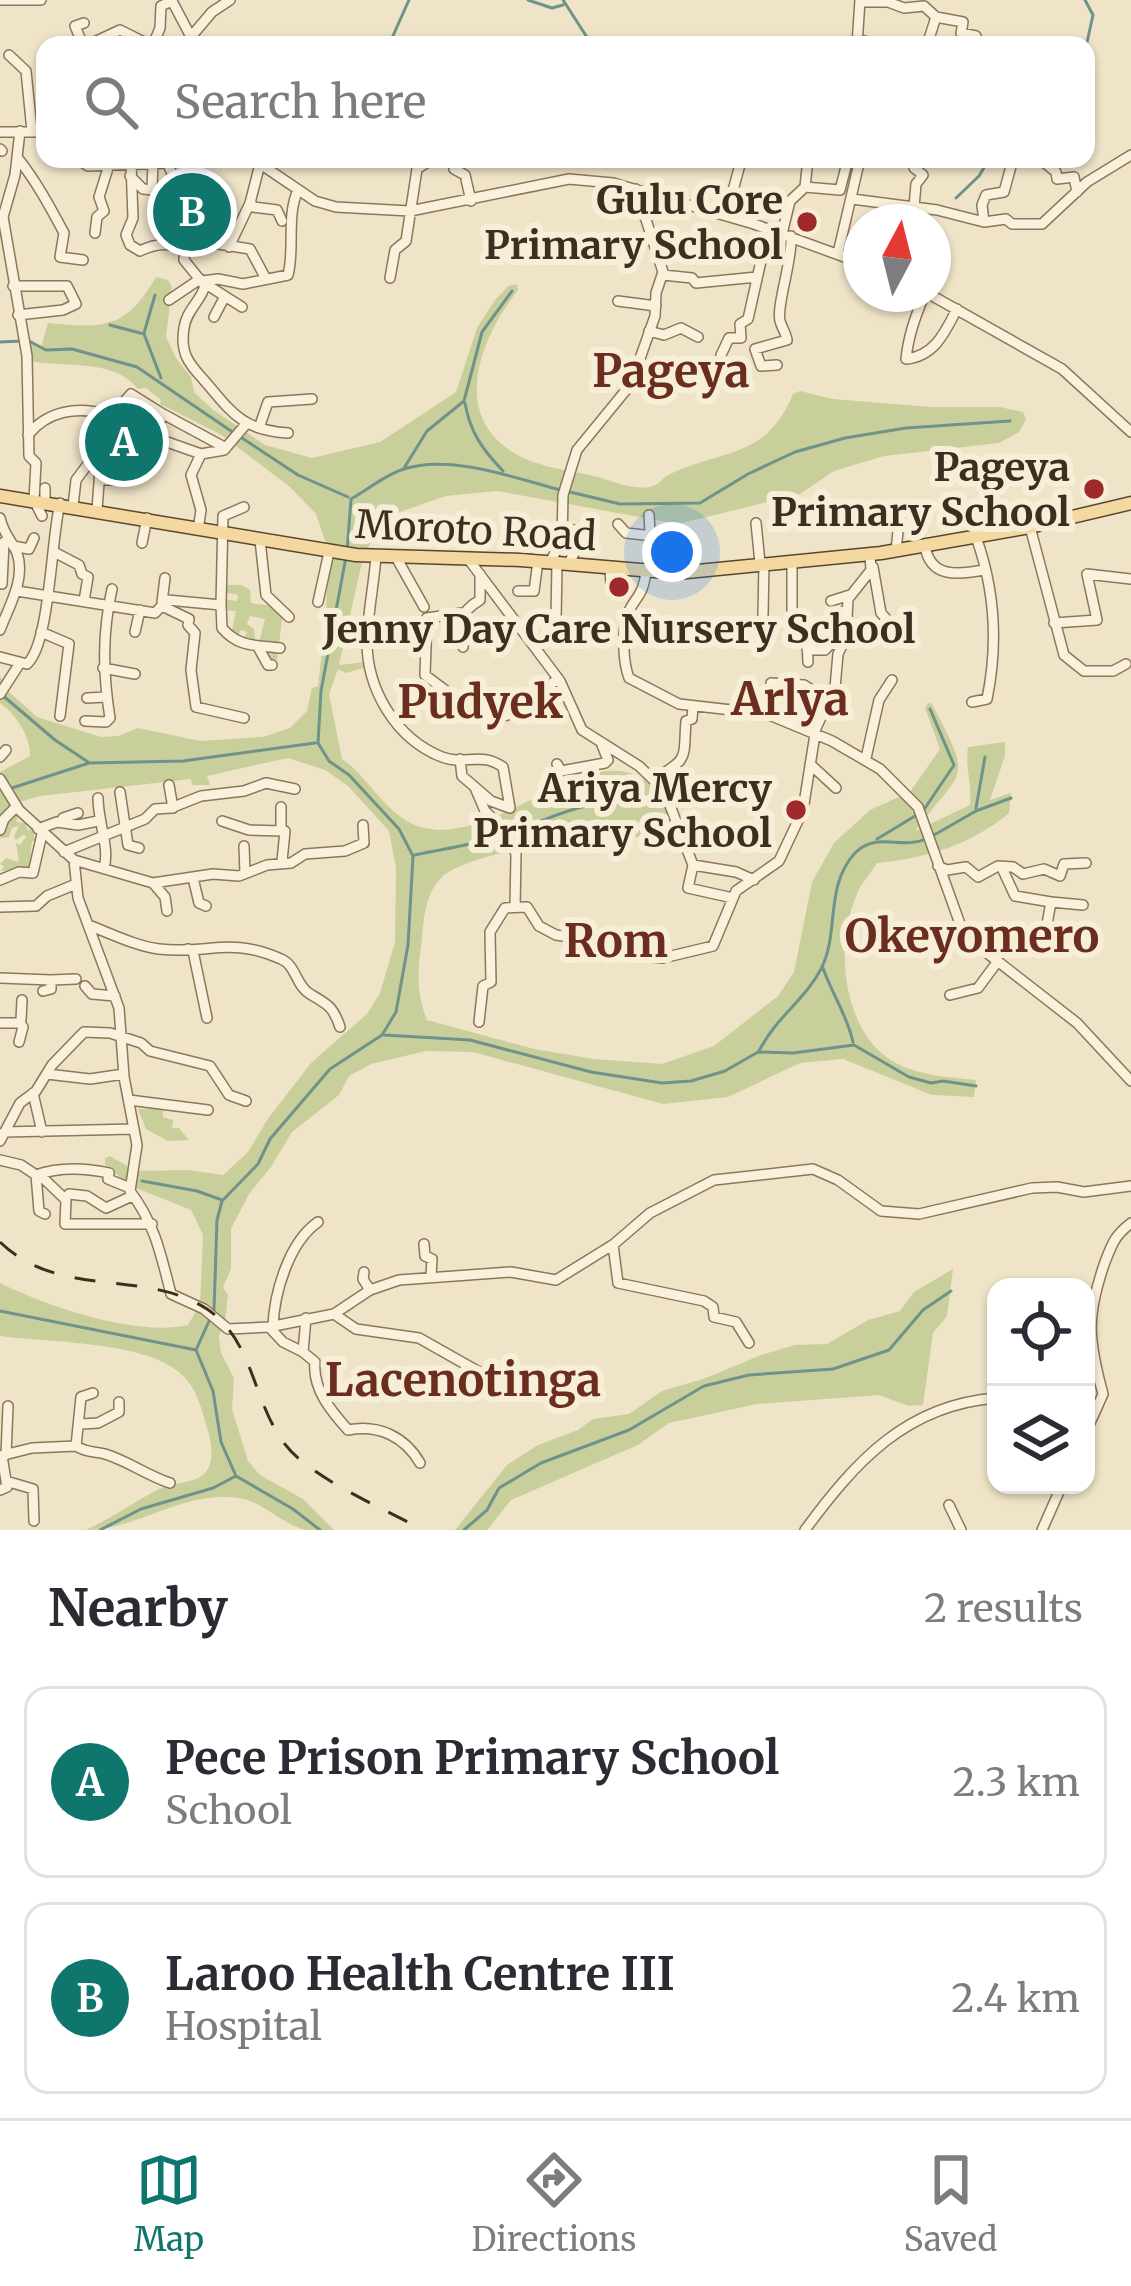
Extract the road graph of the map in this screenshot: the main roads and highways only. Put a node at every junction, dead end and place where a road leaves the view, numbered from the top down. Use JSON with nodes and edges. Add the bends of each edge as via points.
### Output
{"nodes":[{"id":1,"x":0,"y":496,"type":"edge"},
{"id":2,"x":1131,"y":503,"type":"edge"}],
"edges":[{"from":1,"to":2,"type":"main road","name":"Moroto Road","via":[[328,552],[653,571],[880,558]]}]}
